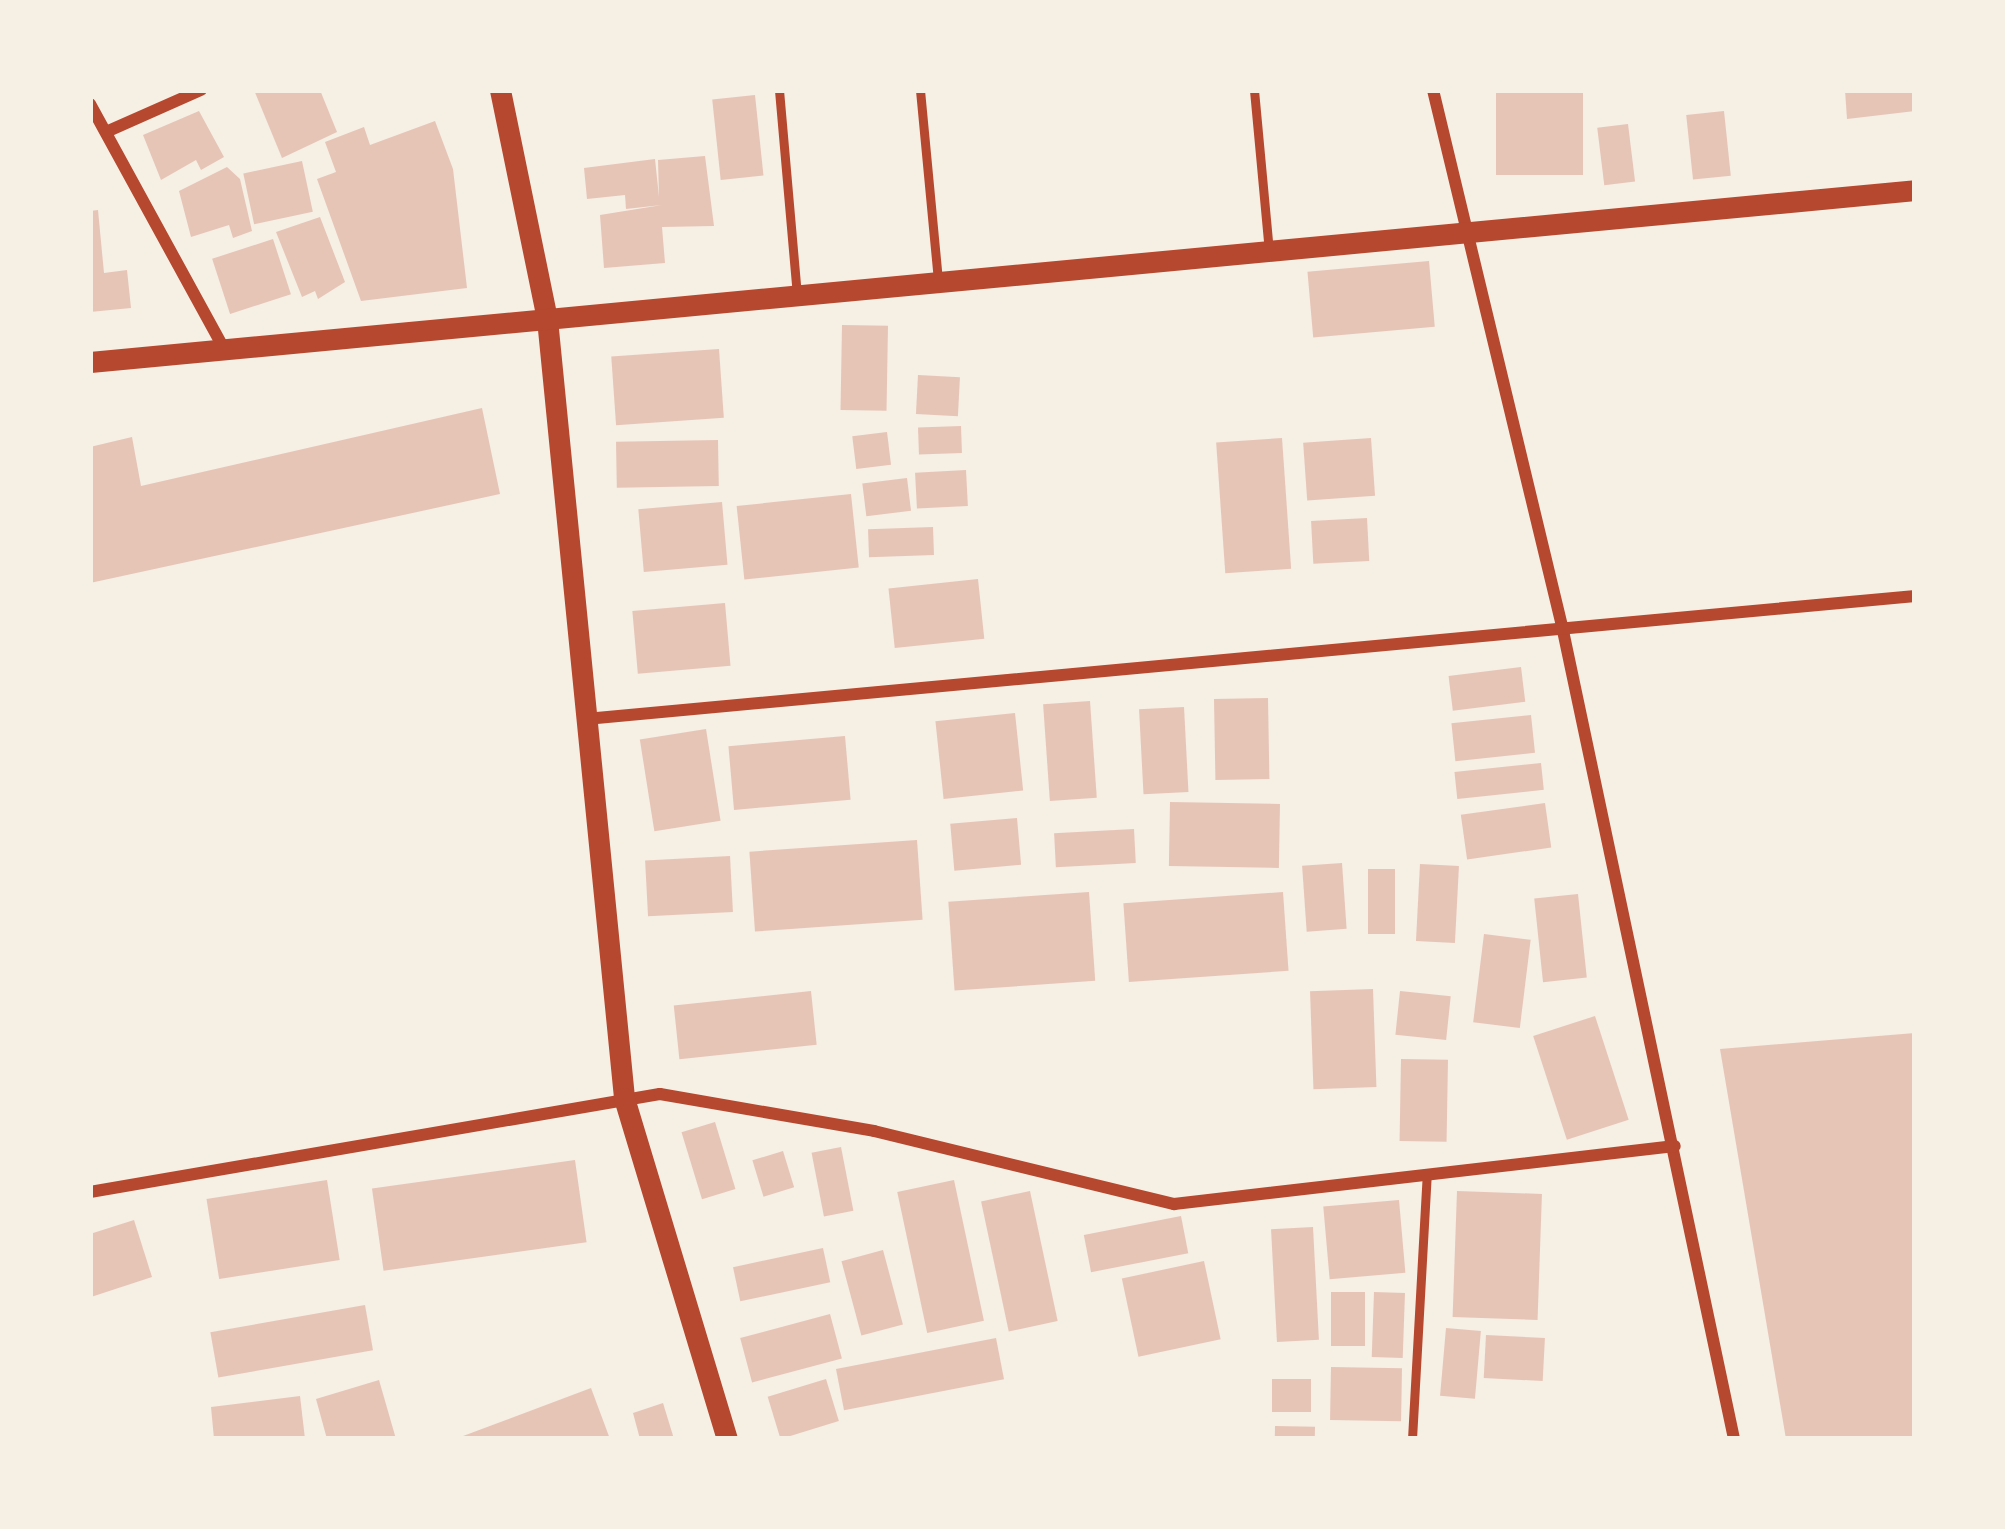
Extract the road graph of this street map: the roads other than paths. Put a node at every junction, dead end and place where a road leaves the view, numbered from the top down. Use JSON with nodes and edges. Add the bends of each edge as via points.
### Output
{"nodes":[{"id":1,"x":201,"y":90,"type":"edge"},
{"id":2,"x":500,"y":90,"type":"edge"},
{"id":3,"x":779,"y":90,"type":"edge"},
{"id":4,"x":920,"y":90,"type":"edge"},
{"id":5,"x":1254,"y":90,"type":"edge"},
{"id":6,"x":1432,"y":90,"type":"edge"},
{"id":7,"x":90,"y":104,"type":"edge"},
{"id":8,"x":106,"y":132,"type":"junction"},
{"id":9,"x":1915,"y":190,"type":"edge"},
{"id":10,"x":1467,"y":234,"type":"junction"},
{"id":11,"x":1270,"y":254,"type":"junction"},
{"id":12,"x":938,"y":288,"type":"junction"},
{"id":13,"x":797,"y":296,"type":"junction"},
{"id":14,"x":547,"y":319,"type":"junction"},
{"id":15,"x":224,"y":349,"type":"junction"},
{"id":16,"x":90,"y":362,"type":"edge"},
{"id":17,"x":1915,"y":596,"type":"edge"},
{"id":18,"x":1562,"y":626,"type":"junction"},
{"id":19,"x":586,"y":719,"type":"junction"},
{"id":20,"x":624,"y":1097,"type":"junction"},
{"id":21,"x":1675,"y":1146,"type":"junction"},
{"id":22,"x":1427,"y":1174,"type":"junction"},
{"id":23,"x":90,"y":1192,"type":"edge"},
{"id":24,"x":727,"y":1439,"type":"edge"},
{"id":25,"x":1412,"y":1439,"type":"edge"},
{"id":26,"x":1734,"y":1439,"type":"edge"}],
"edges":[{"from":1,"to":8,"type":"street"},
{"from":2,"to":14,"type":"street"},
{"from":3,"to":13,"type":"lane"},
{"from":4,"to":12,"type":"lane"},
{"from":5,"to":11,"type":"lane"},
{"from":6,"to":10,"type":"street"},
{"from":7,"to":8,"type":"street"},
{"from":8,"to":15,"type":"street"},
{"from":9,"to":10,"type":"street"},
{"from":10,"to":11,"type":"street"},
{"from":10,"to":18,"type":"street"},
{"from":11,"to":12,"type":"street"},
{"from":12,"to":13,"type":"street"},
{"from":13,"to":14,"type":"street"},
{"from":14,"to":15,"type":"street"},
{"from":14,"to":19,"type":"street"},
{"from":15,"to":16,"type":"street"},
{"from":17,"to":18,"type":"street"},
{"from":18,"to":19,"type":"street"},
{"from":18,"to":21,"type":"street"},
{"from":19,"to":20,"type":"street"},
{"from":20,"to":22,"type":"street","via":[[660,1094],[874,1131],[1174,1204]]},
{"from":20,"to":23,"type":"street"},
{"from":20,"to":24,"type":"street"},
{"from":21,"to":22,"type":"street"},
{"from":21,"to":26,"type":"street"},
{"from":22,"to":25,"type":"lane"}]}
